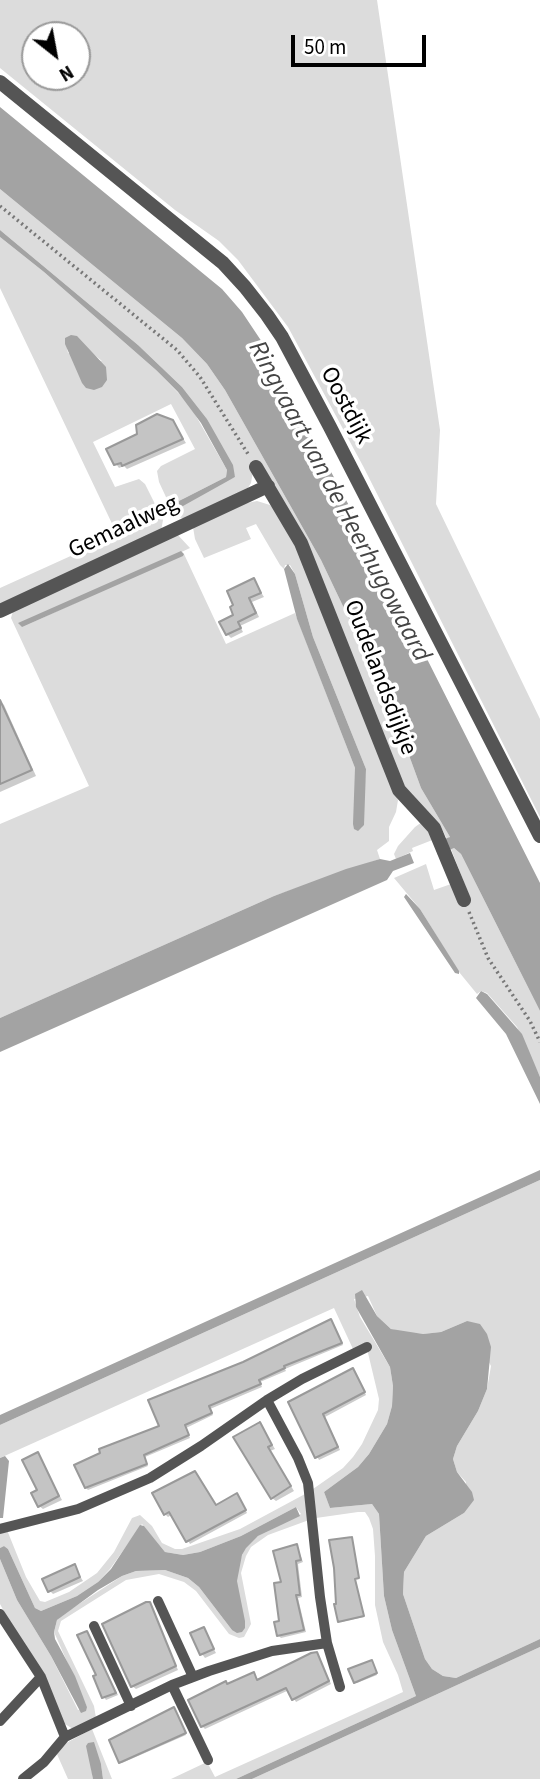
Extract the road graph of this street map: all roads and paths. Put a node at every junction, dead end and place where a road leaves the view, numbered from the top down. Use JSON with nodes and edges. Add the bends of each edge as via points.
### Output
{"nodes":[{"id":1,"x":0,"y":82,"type":"edge"},
{"id":2,"x":0,"y":206,"type":"edge"},
{"id":3,"x":256,"y":467,"type":"joint"},
{"id":4,"x":268,"y":486,"type":"junction"},
{"id":5,"x":0,"y":611,"type":"edge"},
{"id":6,"x":540,"y":836,"type":"edge"},
{"id":7,"x":464,"y":900,"type":"joint"},
{"id":8,"x":540,"y":1042,"type":"edge"},
{"id":9,"x":367,"y":1347,"type":"dead end"},
{"id":10,"x":267,"y":1400,"type":"junction"},
{"id":11,"x":0,"y":1529,"type":"edge"},
{"id":12,"x":158,"y":1601,"type":"dead end"},
{"id":13,"x":0,"y":1614,"type":"edge"},
{"id":14,"x":94,"y":1626,"type":"dead end"},
{"id":15,"x":327,"y":1643,"type":"junction"},
{"id":16,"x":41,"y":1677,"type":"junction"},
{"id":17,"x":193,"y":1677,"type":"junction"},
{"id":18,"x":172,"y":1685,"type":"junction"},
{"id":19,"x":340,"y":1687,"type":"dead end"},
{"id":20,"x":131,"y":1706,"type":"junction"},
{"id":21,"x":0,"y":1721,"type":"edge"},
{"id":22,"x":65,"y":1737,"type":"junction"},
{"id":23,"x":208,"y":1760,"type":"dead end"},
{"id":24,"x":23,"y":1779,"type":"edge"}],
"edges":[{"from":1,"to":6,"type":"street","name":"Oostdijk","via":[[223,263],[267,315],[337,439]]},
{"from":2,"to":3,"type":"path","via":[[177,349],[200,377]]},
{"from":3,"to":4,"type":"street","name":"Oudelandsdijkje"},
{"from":4,"to":5,"type":"street","name":"Gemaalweg"},
{"from":4,"to":7,"type":"street","name":"Oudelandsdijkje","via":[[301,543],[399,790],[434,828]]},
{"from":7,"to":8,"type":"path","via":[[488,958]]},
{"from":9,"to":10,"type":"lane"},
{"from":10,"to":11,"type":"lane","via":[[173,1465],[129,1488],[57,1516]]},
{"from":10,"to":15,"type":"lane","via":[[308,1483]]},
{"from":12,"to":17,"type":"lane"},
{"from":13,"to":16,"type":"lane"},
{"from":14,"to":20,"type":"lane"},
{"from":15,"to":17,"type":"lane","via":[[272,1651]]},
{"from":15,"to":19,"type":"lane"},
{"from":16,"to":21,"type":"lane"},
{"from":16,"to":22,"type":"lane"},
{"from":17,"to":18,"type":"lane"},
{"from":18,"to":20,"type":"lane"},
{"from":18,"to":23,"type":"lane"},
{"from":20,"to":22,"type":"lane"},
{"from":22,"to":24,"type":"lane"}]}
